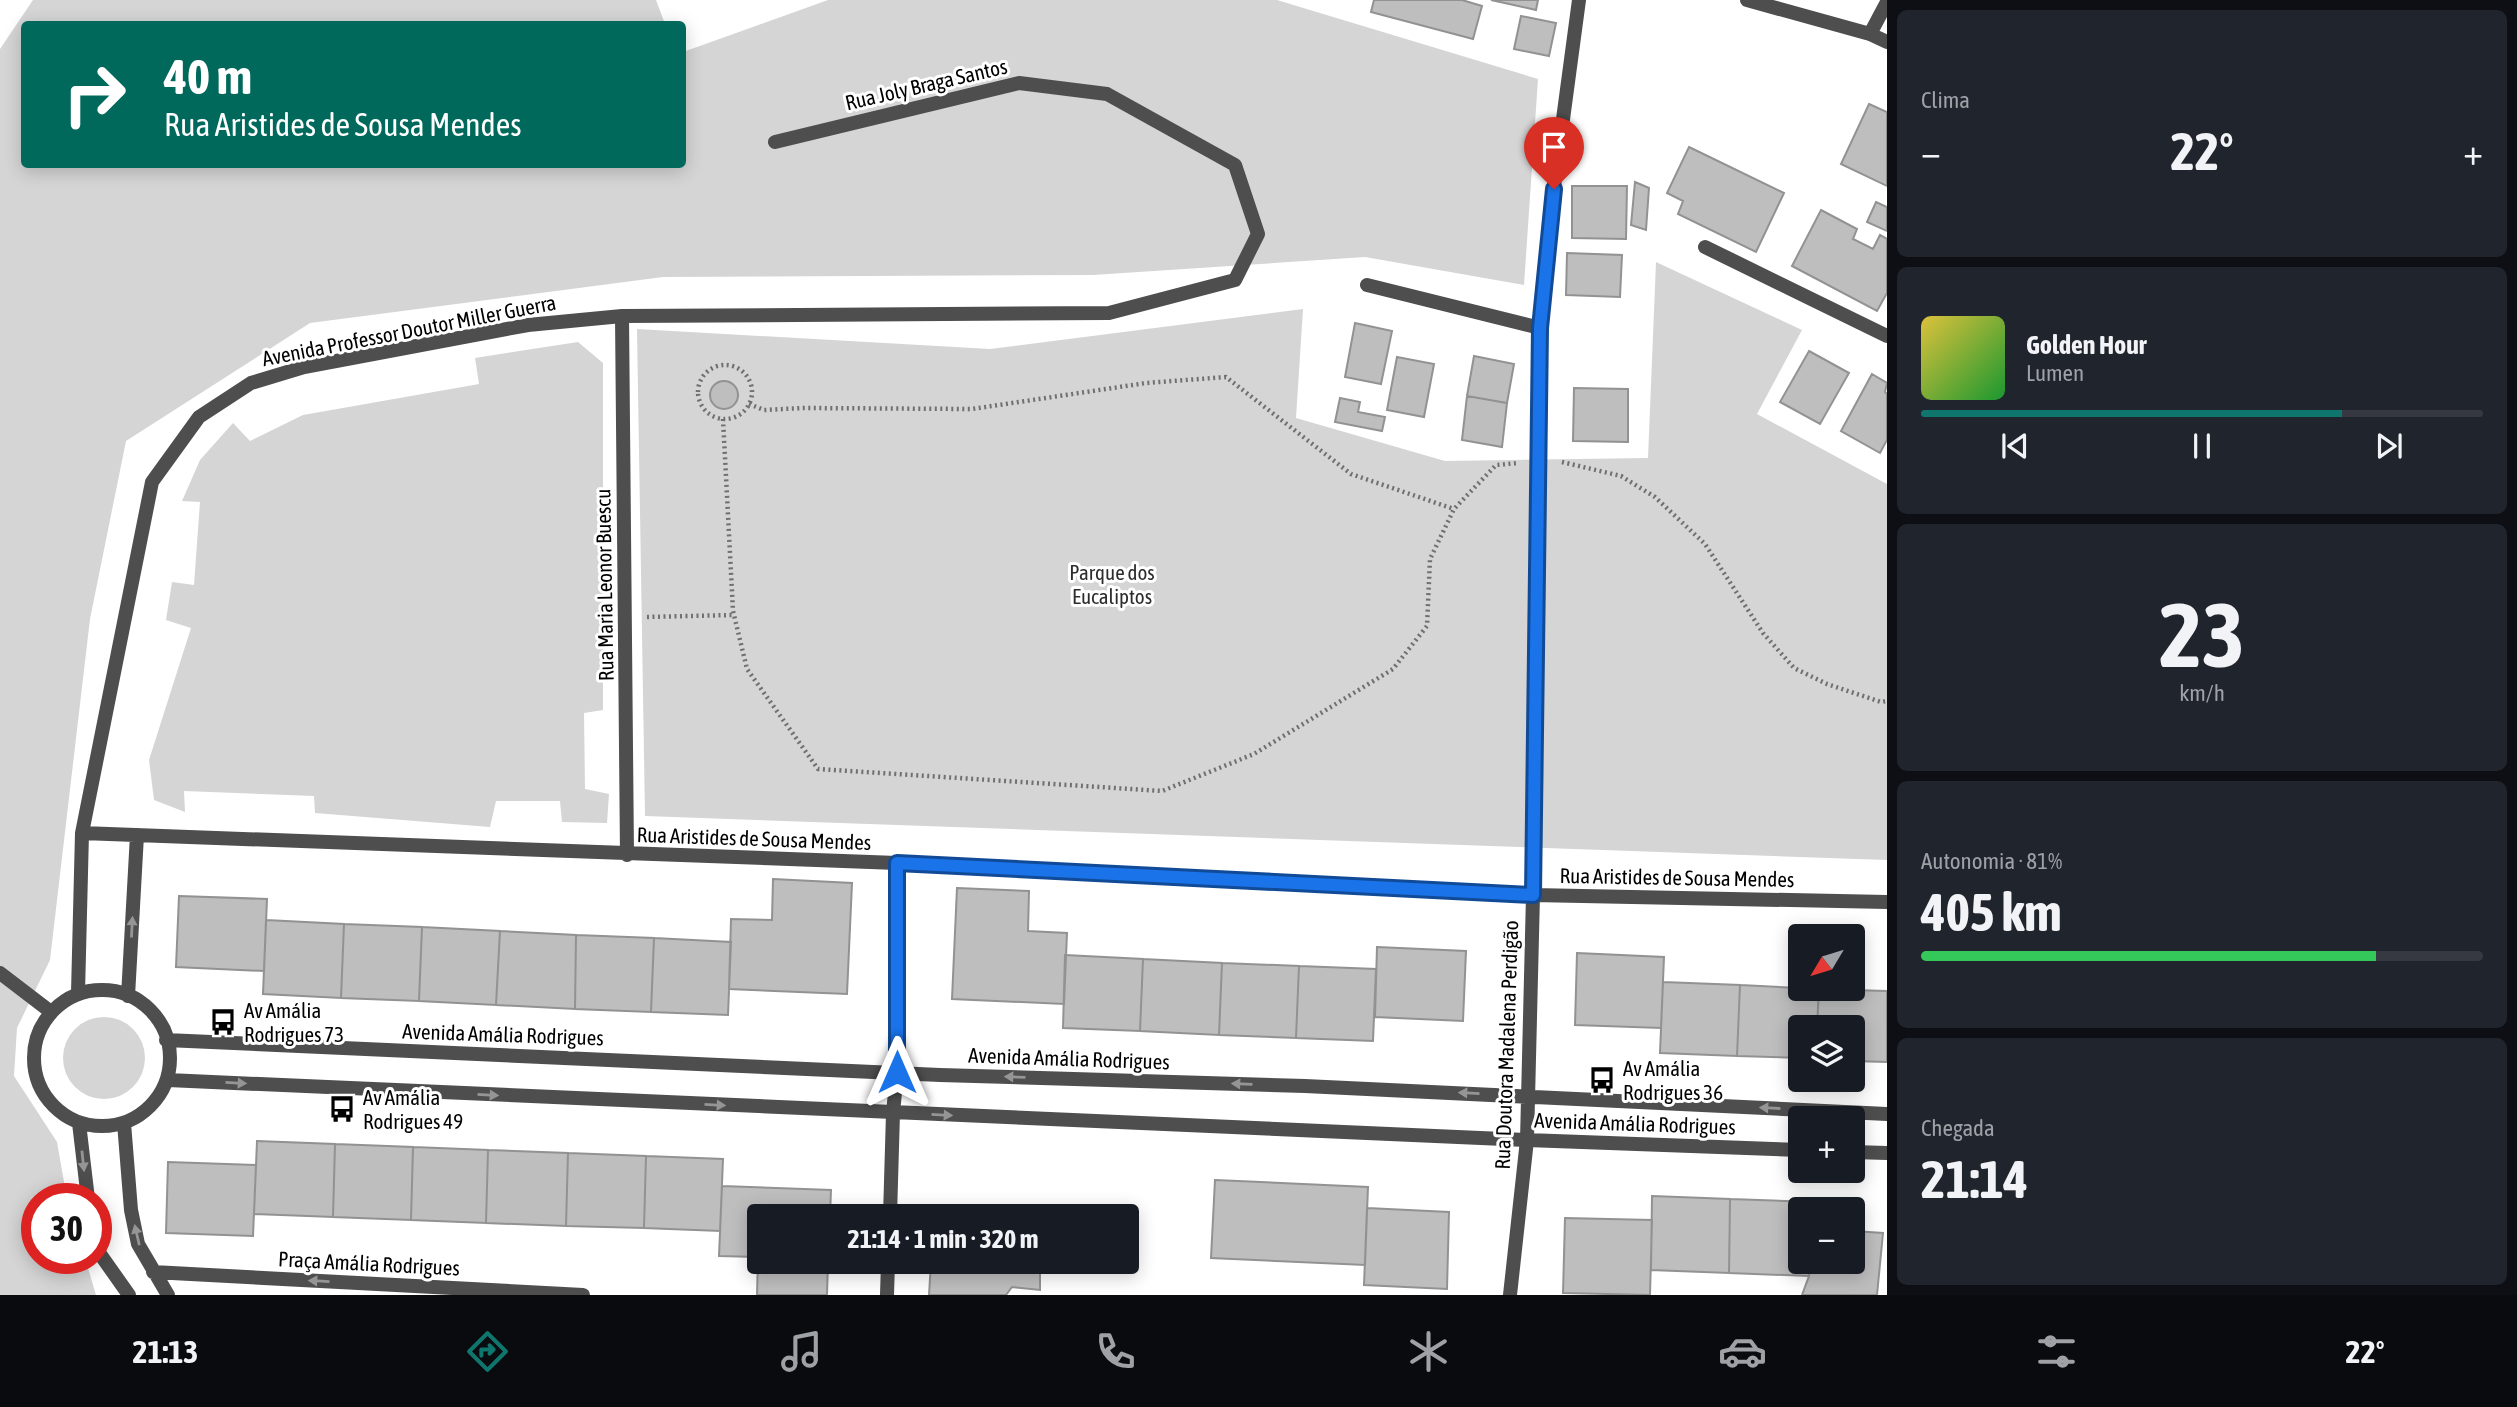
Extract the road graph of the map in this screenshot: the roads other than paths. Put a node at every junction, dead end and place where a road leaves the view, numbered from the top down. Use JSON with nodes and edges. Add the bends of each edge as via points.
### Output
{"nodes":[{"id":1,"x":1578,"y":0,"type":"edge"},
{"id":2,"x":1747,"y":0,"type":"edge"},
{"id":3,"x":1887,"y":2,"type":"edge"},
{"id":4,"x":1870,"y":34,"type":"junction"},
{"id":5,"x":1887,"y":42,"type":"edge"},
{"id":6,"x":775,"y":142,"type":"dead end"},
{"id":7,"x":1705,"y":247,"type":"dead end"},
{"id":8,"x":1367,"y":285,"type":"dead end"},
{"id":9,"x":1109,"y":313,"type":"joint"},
{"id":10,"x":622,"y":316,"type":"junction"},
{"id":11,"x":1540,"y":328,"type":"junction"},
{"id":12,"x":1887,"y":336,"type":"edge"},
{"id":13,"x":82,"y":833,"type":"junction"},
{"id":14,"x":137,"y":835,"type":"junction"},
{"id":15,"x":628,"y":855,"type":"junction"},
{"id":16,"x":897,"y":863,"type":"junction"},
{"id":17,"x":1533,"y":895,"type":"junction"},
{"id":18,"x":1887,"y":902,"type":"edge"},
{"id":19,"x":0,"y":972,"type":"edge"},
{"id":20,"x":78,"y":993,"type":"junction"},
{"id":21,"x":128,"y":996,"type":"junction"},
{"id":22,"x":51,"y":1012,"type":"junction"},
{"id":23,"x":166,"y":1040,"type":"junction"},
{"id":24,"x":897,"y":1072,"type":"junction"},
{"id":25,"x":168,"y":1080,"type":"junction"},
{"id":26,"x":1528,"y":1096,"type":"junction"},
{"id":27,"x":893,"y":1113,"type":"junction"},
{"id":28,"x":1887,"y":1114,"type":"edge"},
{"id":29,"x":79,"y":1123,"type":"junction"},
{"id":30,"x":124,"y":1123,"type":"junction"},
{"id":31,"x":1527,"y":1140,"type":"junction"},
{"id":32,"x":1788,"y":1150,"type":"edge"},
{"id":33,"x":1865,"y":1152,"type":"edge"},
{"id":34,"x":1887,"y":1153,"type":"edge"},
{"id":35,"x":86,"y":1183,"type":"edge"},
{"id":36,"x":890,"y":1204,"type":"edge"},
{"id":37,"x":112,"y":1271,"type":"edge"},
{"id":38,"x":153,"y":1272,"type":"junction"},
{"id":39,"x":888,"y":1274,"type":"edge"},
{"id":40,"x":129,"y":1295,"type":"edge"},
{"id":41,"x":168,"y":1295,"type":"edge"},
{"id":42,"x":583,"y":1295,"type":"edge"},
{"id":43,"x":887,"y":1295,"type":"edge"},
{"id":44,"x":1510,"y":1295,"type":"edge"}],
"edges":[{"from":1,"to":11,"type":"street","name":"Rua Doutora Madalena Perdigão"},
{"from":2,"to":4,"type":"street"},
{"from":3,"to":4,"type":"street"},
{"from":4,"to":5,"type":"street"},
{"from":6,"to":9,"type":"street","name":"Rua Joly Braga Santos","via":[[1018,83],[1107,94],[1235,165],[1258,233],[1235,280]]},
{"from":7,"to":12,"type":"street"},
{"from":8,"to":11,"type":"street"},
{"from":9,"to":10,"type":"street","name":"Avenida Professor Doutor Miller Guerra"},
{"from":10,"to":13,"type":"street","name":"Avenida Professor Doutor Miller Guerra","via":[[528,325],[304,368],[251,383],[199,417],[152,482]]},
{"from":10,"to":15,"type":"street","name":"Rua Maria Leonor Buescu"},
{"from":11,"to":17,"type":"street","name":"Rua Doutora Madalena Perdigão"},
{"from":13,"to":14,"type":"street","name":"Rua Aristides de Sousa Mendes"},
{"from":13,"to":20,"type":"street","name":"Avenida Professor Doutor Miller Guerra"},
{"from":14,"to":15,"type":"street","name":"Rua Aristides de Sousa Mendes"},
{"from":21,"to":14,"type":"street","one_way":true},
{"from":15,"to":16,"type":"street","name":"Rua Aristides de Sousa Mendes"},
{"from":16,"to":17,"type":"street","name":"Rua Aristides de Sousa Mendes"},
{"from":16,"to":24,"type":"street"},
{"from":17,"to":18,"type":"street","name":"Rua Aristides de Sousa Mendes"},
{"from":17,"to":26,"type":"street","name":"Rua Doutora Madalena Perdigão"},
{"from":19,"to":22,"type":"street"},
{"from":20,"to":21,"type":"street","via":[[100,990]]},
{"from":20,"to":22,"type":"street"},
{"from":21,"to":23,"type":"street","via":[[154,1015]]},
{"from":22,"to":29,"type":"street","via":[[39,1031],[36,1075],[45,1096]]},
{"from":23,"to":24,"type":"street","name":"Avenida Amália Rodrigues"},
{"from":23,"to":25,"type":"street"},
{"from":26,"to":24,"type":"street","name":"Avenida Amália Rodrigues","one_way":true},
{"from":24,"to":27,"type":"street"},
{"from":25,"to":27,"type":"street","name":"Avenida Amália Rodrigues","one_way":true},
{"from":25,"to":30,"type":"street","via":[[153,1104]]},
{"from":28,"to":26,"type":"street","name":"Avenida Amália Rodrigues","one_way":true},
{"from":26,"to":31,"type":"street","name":"Rua Doutora Madalena Perdigão"},
{"from":27,"to":31,"type":"street","name":"Avenida Amália Rodrigues","one_way":true},
{"from":27,"to":36,"type":"street"},
{"from":29,"to":30,"type":"street","via":[[102,1127]]},
{"from":29,"to":35,"type":"street","one_way":true},
{"from":38,"to":30,"type":"street","one_way":true,"via":[[138,1244],[131,1210]]},
{"from":31,"to":32,"type":"street","name":"Avenida Amália Rodrigues"},
{"from":31,"to":44,"type":"street","name":"Rua Doutora Madalena Perdigão"},
{"from":33,"to":34,"type":"street"},
{"from":37,"to":40,"type":"street"},
{"from":38,"to":41,"type":"street"},
{"from":42,"to":38,"type":"street","name":"Praça Amália Rodrigues","one_way":true},
{"from":39,"to":43,"type":"street"}]}
